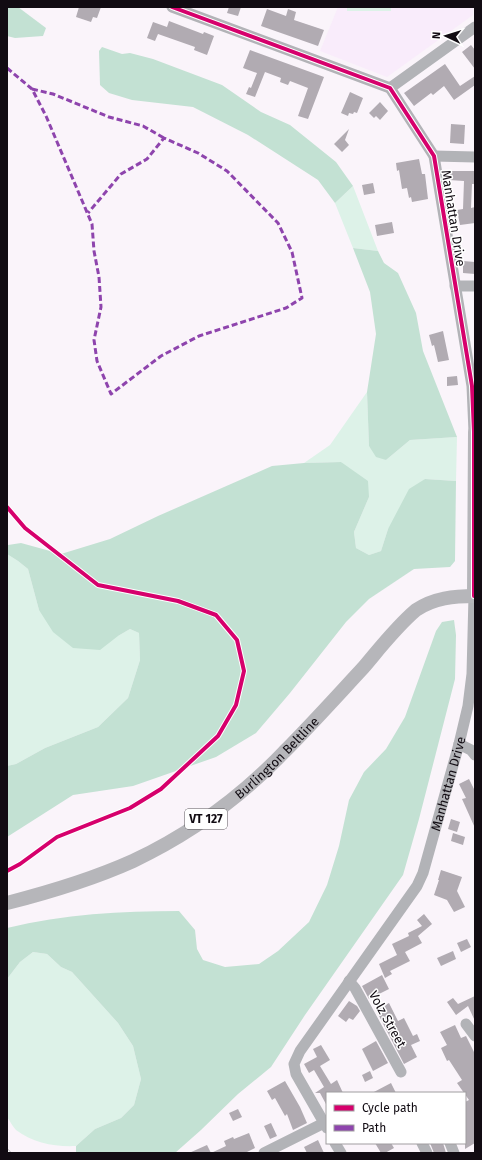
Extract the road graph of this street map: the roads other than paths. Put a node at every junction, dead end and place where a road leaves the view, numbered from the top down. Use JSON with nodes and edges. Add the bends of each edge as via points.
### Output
{"nodes":[{"id":1,"x":172,"y":7,"type":"edge"},
{"id":2,"x":475,"y":27,"type":"edge"},
{"id":3,"x":390,"y":88,"type":"junction"},
{"id":4,"x":434,"y":156,"type":"junction"},
{"id":5,"x":475,"y":157,"type":"edge"},
{"id":6,"x":455,"y":286,"type":"junction"},
{"id":7,"x":475,"y":286,"type":"edge"},
{"id":8,"x":475,"y":432,"type":"edge"},
{"id":9,"x":474,"y":596,"type":"edge"},
{"id":10,"x":471,"y":706,"type":"edge"},
{"id":11,"x":459,"y":744,"type":"junction"},
{"id":12,"x":475,"y":755,"type":"edge"},
{"id":13,"x":7,"y":903,"type":"edge"},
{"id":14,"x":349,"y":981,"type":"junction"},
{"id":15,"x":466,"y":1024,"type":"dead end"},
{"id":16,"x":475,"y":1036,"type":"edge"},
{"id":17,"x":401,"y":1072,"type":"dead end"},
{"id":18,"x":326,"y":1126,"type":"edge"},
{"id":19,"x":336,"y":1144,"type":"edge"},
{"id":20,"x":422,"y":1144,"type":"edge"},
{"id":21,"x":264,"y":1153,"type":"edge"},
{"id":22,"x":341,"y":1153,"type":"edge"},
{"id":23,"x":427,"y":1153,"type":"edge"}],
"edges":[{"from":1,"to":3,"type":"street"},
{"from":2,"to":3,"type":"street"},
{"from":3,"to":4,"type":"street","name":"Manhattan Drive"},
{"from":4,"to":5,"type":"street"},
{"from":4,"to":6,"type":"street","name":"Manhattan Drive"},
{"from":6,"to":7,"type":"street"},
{"from":6,"to":8,"type":"street","name":"Manhattan Drive","via":[[472,386]]},
{"from":8,"to":9,"type":"main road","name":"Manhattan Drive"},
{"from":9,"to":10,"type":"street","name":"Manhattan Drive"},
{"from":9,"to":13,"type":"main road","name":"Burlington Beltline","number":"VT 127","via":[[441,598],[416,610],[284,752],[236,797],[198,825],[132,861],[85,880]]},
{"from":10,"to":11,"type":"street","name":"Manhattan Drive"},
{"from":11,"to":12,"type":"street"},
{"from":11,"to":14,"type":"street","name":"Manhattan Drive","via":[[417,886]]},
{"from":14,"to":17,"type":"street","name":"Volz Street"},
{"from":14,"to":18,"type":"street","name":"Manhattan Drive","via":[[300,1051],[294,1064],[296,1074]]},
{"from":15,"to":16,"type":"street"},
{"from":18,"to":21,"type":"street"},
{"from":19,"to":22,"type":"street"},
{"from":20,"to":23,"type":"street"}]}
